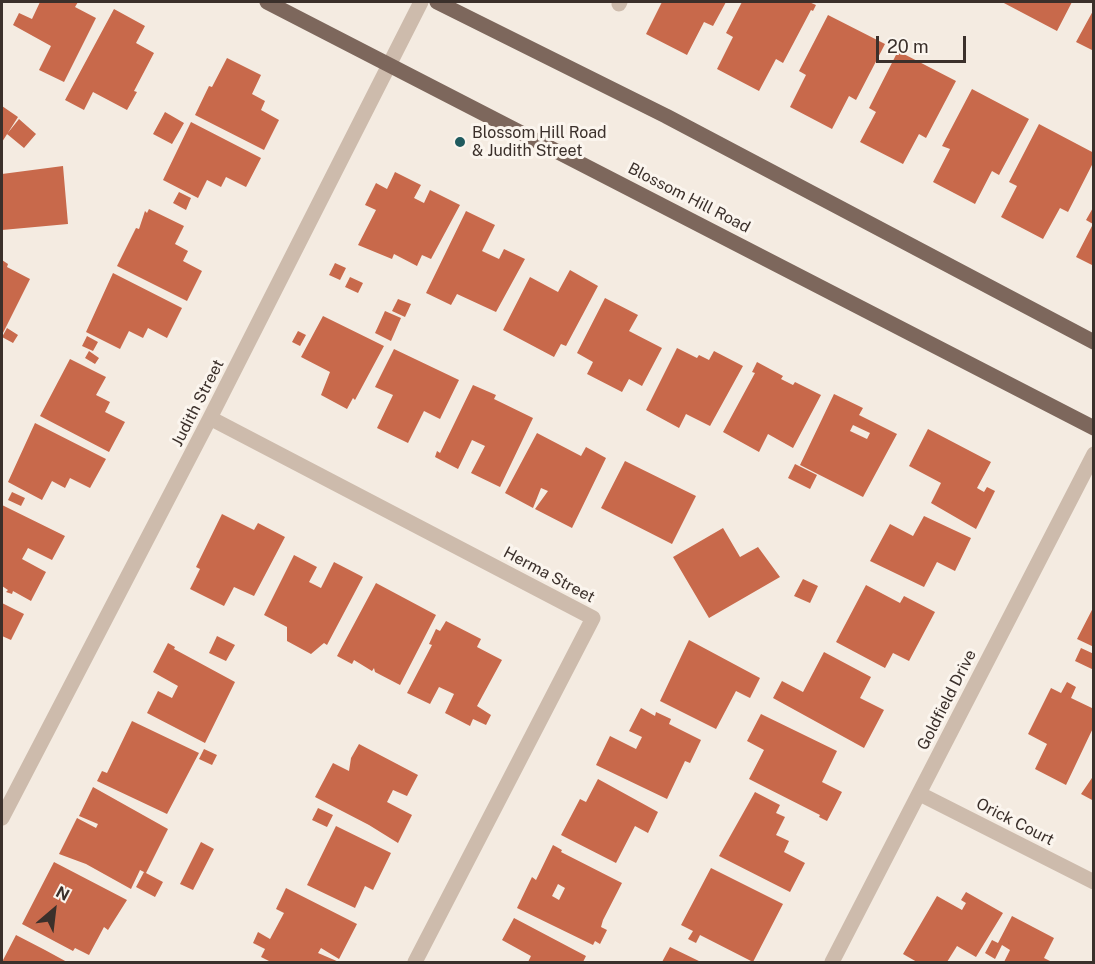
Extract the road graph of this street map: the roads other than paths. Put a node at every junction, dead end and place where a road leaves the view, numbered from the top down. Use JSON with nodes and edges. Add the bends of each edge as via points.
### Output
{"nodes":[{"id":1,"x":267,"y":2,"type":"edge"},
{"id":2,"x":421,"y":2,"type":"edge"},
{"id":3,"x":437,"y":2,"type":"edge"},
{"id":4,"x":390,"y":64,"type":"junction"},
{"id":5,"x":1094,"y":342,"type":"edge"},
{"id":6,"x":210,"y":418,"type":"junction"},
{"id":7,"x":1094,"y":428,"type":"edge"},
{"id":8,"x":1094,"y":454,"type":"edge"},
{"id":9,"x":920,"y":794,"type":"junction"},
{"id":10,"x":2,"y":818,"type":"edge"},
{"id":11,"x":1094,"y":882,"type":"edge"},
{"id":12,"x":415,"y":963,"type":"edge"},
{"id":13,"x":832,"y":963,"type":"edge"}],
"edges":[{"from":1,"to":4,"type":"main road","name":"Blossom Hill Road"},
{"from":2,"to":4,"type":"street","name":"Judith Street"},
{"from":3,"to":5,"type":"main road","via":[[666,116]]},
{"from":4,"to":6,"type":"street","name":"Judith Street"},
{"from":4,"to":7,"type":"main road","name":"Blossom Hill Road"},
{"from":6,"to":10,"type":"street","name":"Judith Street"},
{"from":6,"to":12,"type":"street","name":"Herma Street","via":[[593,618]]},
{"from":8,"to":9,"type":"street","name":"Goldfield Drive"},
{"from":9,"to":11,"type":"street","name":"Orick Court"},
{"from":9,"to":13,"type":"street","name":"Goldfield Drive"}]}
